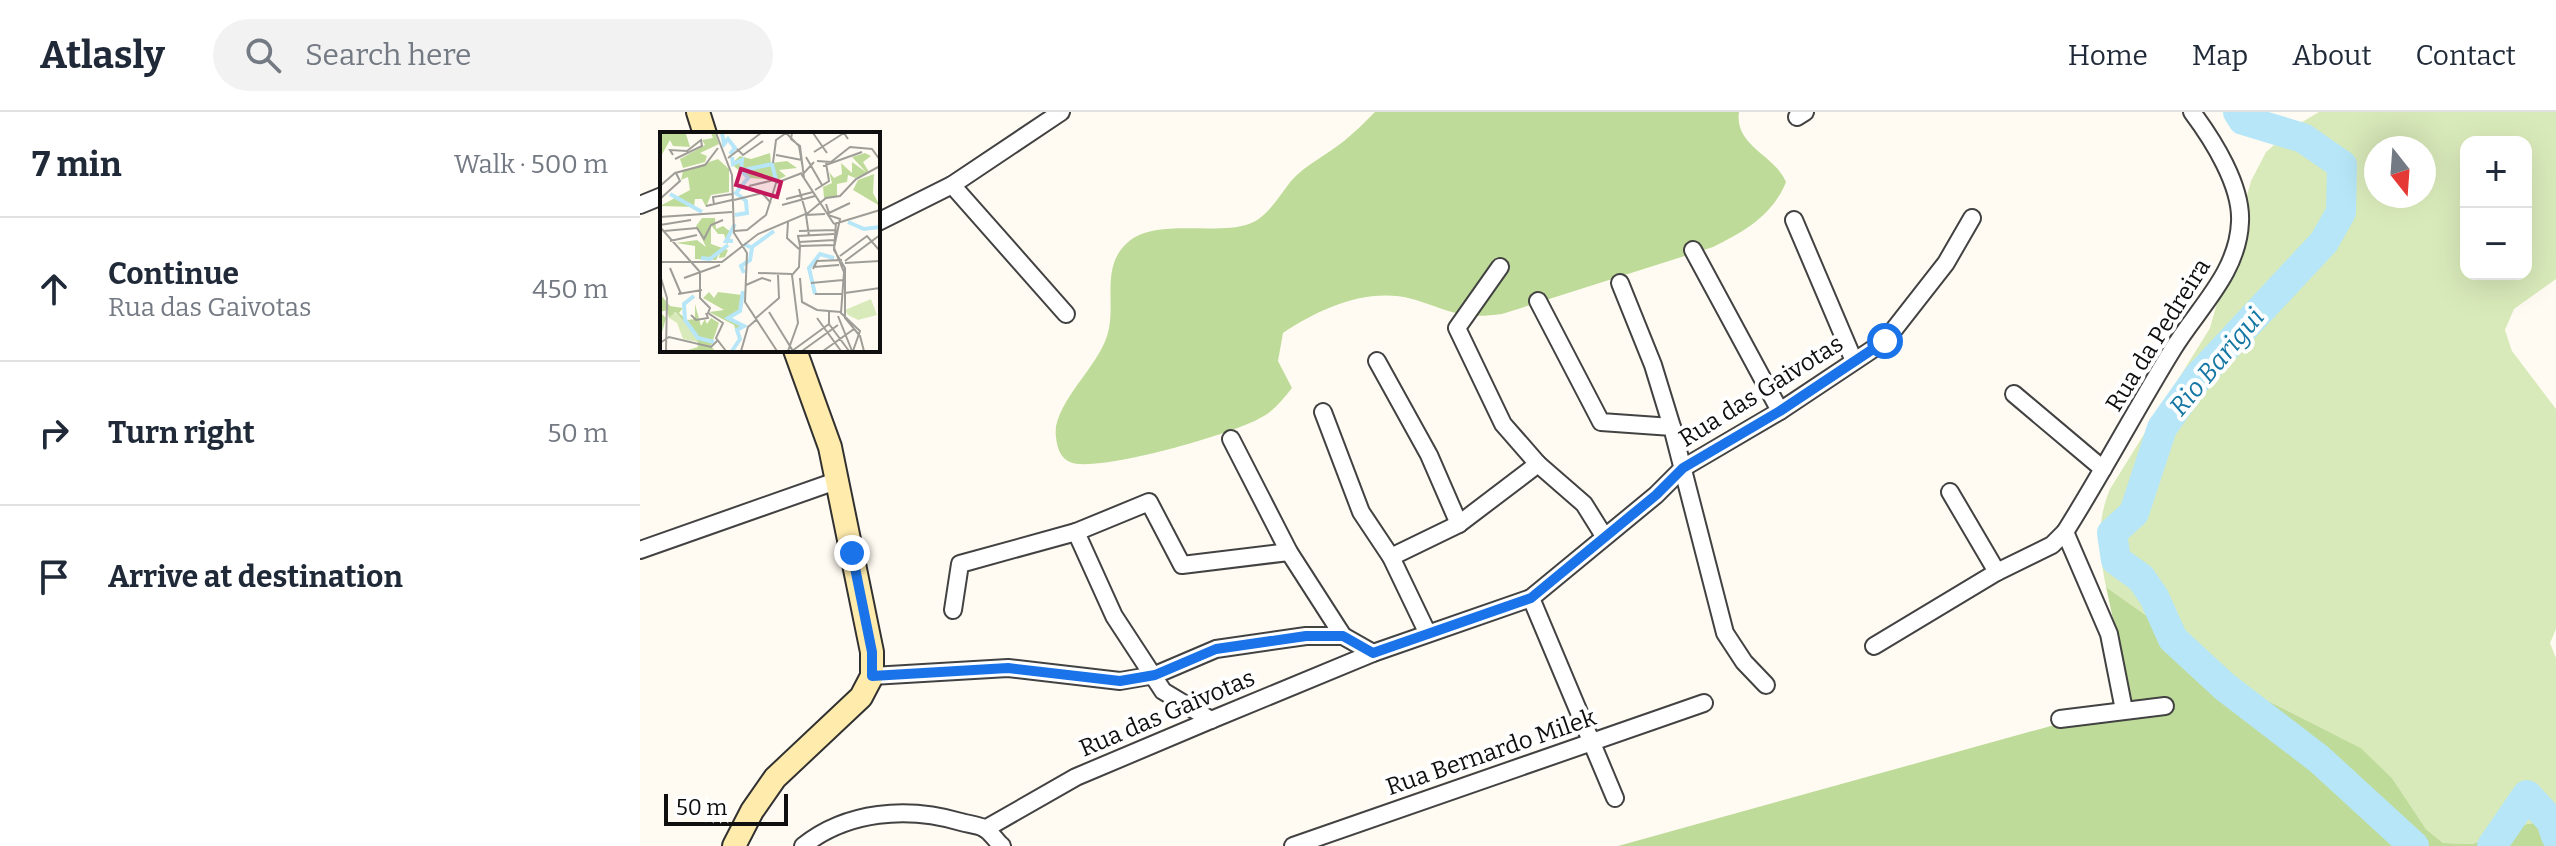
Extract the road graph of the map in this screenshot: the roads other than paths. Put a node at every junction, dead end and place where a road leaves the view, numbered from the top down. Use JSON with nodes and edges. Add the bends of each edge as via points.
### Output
{"nodes":[{"id":1,"x":698,"y":112,"type":"edge"},
{"id":2,"x":1061,"y":112,"type":"edge"},
{"id":3,"x":2192,"y":112,"type":"edge"},
{"id":4,"x":704,"y":132,"type":"edge"},
{"id":5,"x":952,"y":185,"type":"junction"},
{"id":6,"x":660,"y":197,"type":"edge"},
{"id":7,"x":640,"y":205,"type":"edge"},
{"id":8,"x":1972,"y":218,"type":"dead end"},
{"id":9,"x":1794,"y":220,"type":"dead end"},
{"id":10,"x":880,"y":221,"type":"edge"},
{"id":11,"x":1693,"y":250,"type":"dead end"},
{"id":12,"x":1500,"y":267,"type":"dead end"},
{"id":13,"x":1620,"y":283,"type":"dead end"},
{"id":14,"x":1538,"y":301,"type":"dead end"},
{"id":15,"x":1066,"y":314,"type":"dead end"},
{"id":16,"x":796,"y":352,"type":"edge"},
{"id":17,"x":1377,"y":361,"type":"dead end"},
{"id":18,"x":1854,"y":361,"type":"junction"},
{"id":19,"x":2014,"y":394,"type":"dead end"},
{"id":20,"x":1780,"y":411,"type":"junction"},
{"id":21,"x":1323,"y":412,"type":"dead end"},
{"id":22,"x":1672,"y":427,"type":"junction"},
{"id":23,"x":1231,"y":439,"type":"dead end"},
{"id":24,"x":1538,"y":464,"type":"junction"},
{"id":25,"x":1683,"y":468,"type":"junction"},
{"id":26,"x":2103,"y":469,"type":"junction"},
{"id":27,"x":836,"y":481,"type":"junction"},
{"id":28,"x":1950,"y":492,"type":"dead end"},
{"id":29,"x":1459,"y":524,"type":"junction"},
{"id":30,"x":1076,"y":532,"type":"junction"},
{"id":31,"x":2065,"y":532,"type":"junction"},
{"id":32,"x":1604,"y":536,"type":"junction"},
{"id":33,"x":640,"y":550,"type":"edge"},
{"id":34,"x":1289,"y":552,"type":"junction"},
{"id":35,"x":1391,"y":557,"type":"junction"},
{"id":36,"x":1997,"y":572,"type":"junction"},
{"id":37,"x":1531,"y":598,"type":"junction"},
{"id":38,"x":953,"y":610,"type":"dead end"},
{"id":39,"x":1427,"y":632,"type":"junction"},
{"id":40,"x":1343,"y":636,"type":"junction"},
{"id":41,"x":1874,"y":646,"type":"dead end"},
{"id":42,"x":1373,"y":653,"type":"junction"},
{"id":43,"x":1155,"y":675,"type":"junction"},
{"id":44,"x":872,"y":676,"type":"junction"},
{"id":45,"x":1766,"y":685,"type":"dead end"},
{"id":46,"x":1704,"y":703,"type":"dead end"},
{"id":47,"x":2165,"y":706,"type":"dead end"},
{"id":48,"x":2124,"y":710,"type":"junction"},
{"id":49,"x":2060,"y":719,"type":"dead end"},
{"id":50,"x":1211,"y":720,"type":"junction"},
{"id":51,"x":1591,"y":744,"type":"junction"},
{"id":52,"x":1615,"y":798,"type":"dead end"},
{"id":53,"x":985,"y":829,"type":"junction"},
{"id":54,"x":734,"y":846,"type":"edge"},
{"id":55,"x":803,"y":846,"type":"edge"},
{"id":56,"x":1002,"y":846,"type":"edge"},
{"id":57,"x":1293,"y":846,"type":"edge"}],
"edges":[{"from":1,"to":4,"type":"main road"},
{"from":2,"to":5,"type":"street"},
{"from":3,"to":26,"type":"street","name":"Rua da Pedreira","via":[[2236,193],[2241,221],[2233,260],[2174,346]]},
{"from":5,"to":10,"type":"street"},
{"from":5,"to":15,"type":"street"},
{"from":6,"to":7,"type":"street"},
{"from":8,"to":18,"type":"street","name":"Rua das Gaivotas","via":[[1946,263],[1885,341]]},
{"from":9,"to":18,"type":"street"},
{"from":11,"to":20,"type":"street"},
{"from":12,"to":24,"type":"street","via":[[1457,328],[1503,424]]},
{"from":13,"to":22,"type":"street"},
{"from":14,"to":22,"type":"street","via":[[1601,422]]},
{"from":16,"to":27,"type":"main road","via":[[827,436]]},
{"from":17,"to":29,"type":"street","via":[[1429,455]]},
{"from":18,"to":20,"type":"street","name":"Rua das Gaivotas"},
{"from":19,"to":26,"type":"street"},
{"from":20,"to":25,"type":"street","name":"Rua das Gaivotas"},
{"from":21,"to":35,"type":"street","via":[[1361,512]]},
{"from":22,"to":25,"type":"street"},
{"from":23,"to":34,"type":"street"},
{"from":24,"to":29,"type":"street"},
{"from":24,"to":32,"type":"street","via":[[1584,504]]},
{"from":25,"to":32,"type":"street","name":"Rua das Gaivotas"},
{"from":25,"to":45,"type":"street","via":[[1725,633]]},
{"from":26,"to":31,"type":"street","name":"Rua da Pedreira"},
{"from":27,"to":33,"type":"street"},
{"from":27,"to":44,"type":"main road","via":[[872,652]]},
{"from":28,"to":36,"type":"street"},
{"from":29,"to":35,"type":"street"},
{"from":30,"to":34,"type":"street","via":[[1149,502],[1182,565]]},
{"from":30,"to":38,"type":"street","via":[[960,564]]},
{"from":30,"to":43,"type":"street","via":[[1114,616]]},
{"from":31,"to":36,"type":"street","via":[[2052,545]]},
{"from":31,"to":48,"type":"street","via":[[2109,634]]},
{"from":32,"to":37,"type":"street","name":"Rua das Gaivotas"},
{"from":34,"to":40,"type":"street"},
{"from":35,"to":39,"type":"street"},
{"from":36,"to":41,"type":"street"},
{"from":37,"to":39,"type":"street","name":"Rua das Gaivotas"},
{"from":37,"to":51,"type":"street"},
{"from":39,"to":42,"type":"street","name":"Rua das Gaivotas"},
{"from":40,"to":42,"type":"street"},
{"from":40,"to":43,"type":"street","name":"Rua das Gaivotas","via":[[1272,639],[1216,649]]},
{"from":42,"to":50,"type":"street","name":"Rua das Gaivotas"},
{"from":43,"to":44,"type":"street","name":"Rua das Gaivotas","via":[[1120,681],[1008,668]]},
{"from":43,"to":50,"type":"street","via":[[1163,691]]},
{"from":44,"to":54,"type":"main road","via":[[861,697],[775,778]]},
{"from":46,"to":51,"type":"street","name":"Rua Bernardo Milek"},
{"from":47,"to":48,"type":"street"},
{"from":48,"to":49,"type":"street"},
{"from":50,"to":53,"type":"street","name":"Rua das Gaivotas","via":[[1076,777]]},
{"from":51,"to":52,"type":"street"},
{"from":51,"to":57,"type":"street","name":"Rua Bernardo Milek"},
{"from":53,"to":55,"type":"street","via":[[938,815],[898,812],[861,817],[819,833]]},
{"from":53,"to":56,"type":"street"}]}
